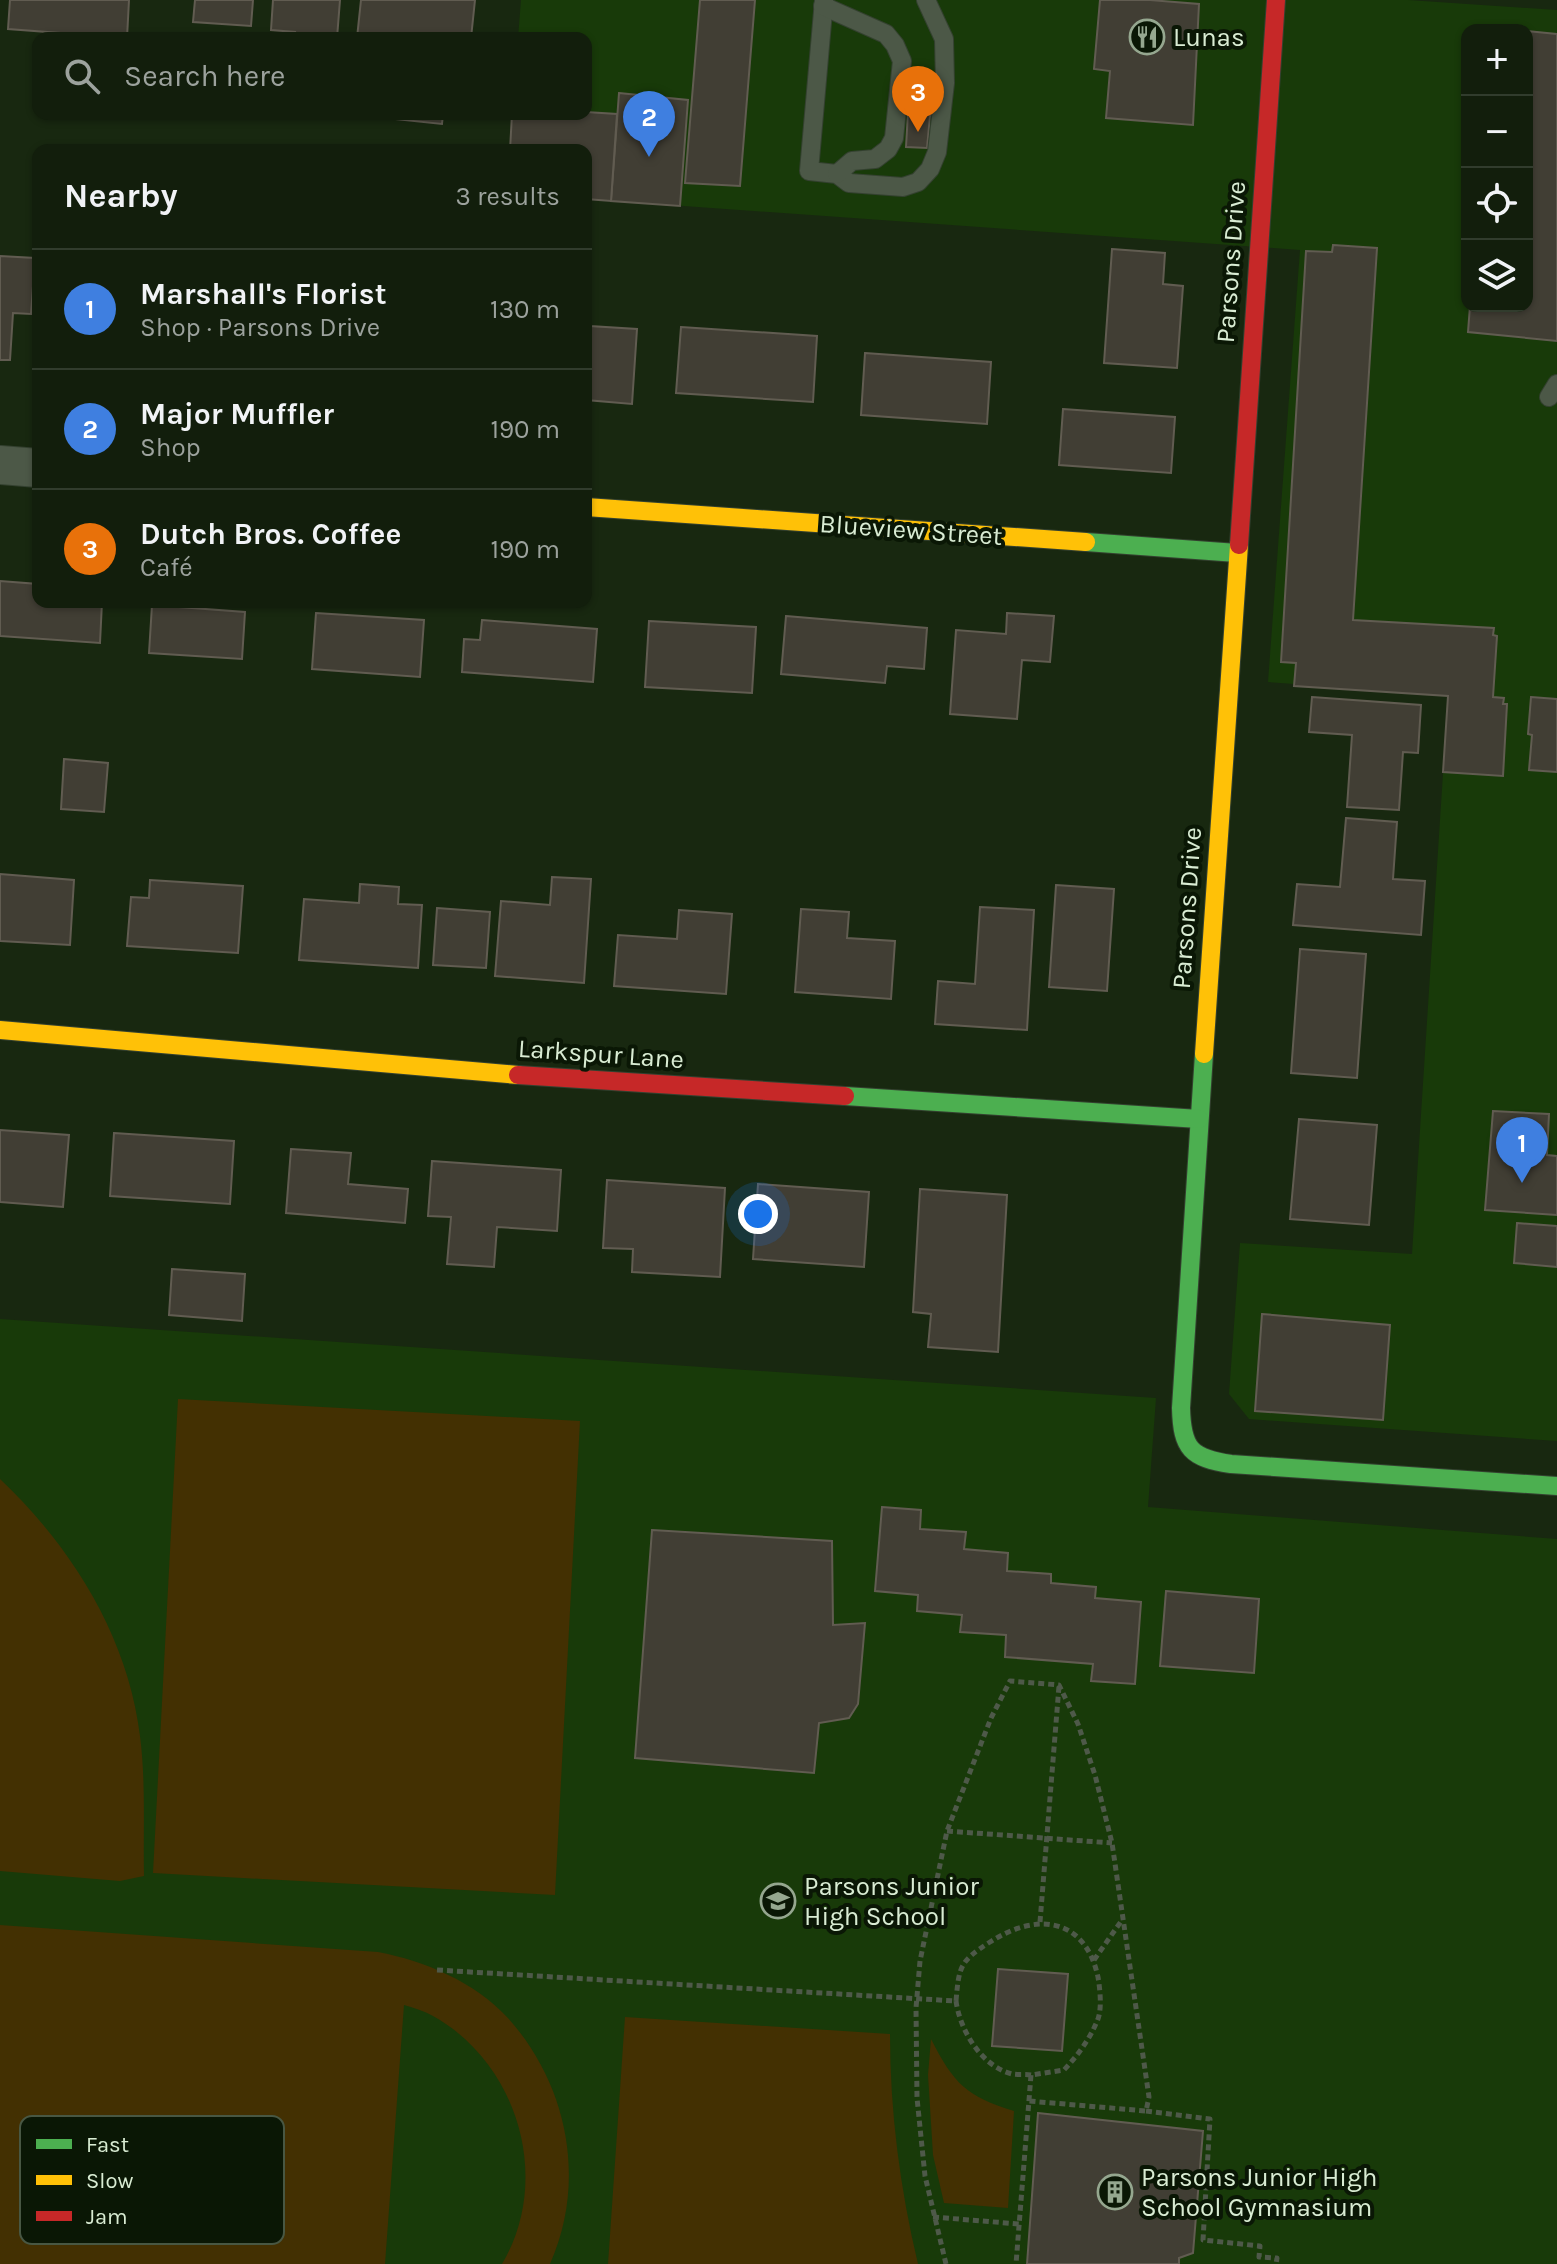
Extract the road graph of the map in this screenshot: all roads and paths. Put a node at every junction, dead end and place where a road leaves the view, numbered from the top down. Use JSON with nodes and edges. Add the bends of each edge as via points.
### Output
{"nodes":[{"id":1,"x":926,"y":0,"type":"edge"},
{"id":2,"x":1276,"y":0,"type":"edge"},
{"id":3,"x":823,"y":3,"type":"edge"},
{"id":4,"x":837,"y":174,"type":"junction"},
{"id":5,"x":0,"y":465,"type":"edge"},
{"id":6,"x":32,"y":468,"type":"edge"},
{"id":7,"x":592,"y":507,"type":"edge"},
{"id":8,"x":1237,"y":553,"type":"junction"},
{"id":9,"x":0,"y":1030,"type":"edge"},
{"id":10,"x":1199,"y":1119,"type":"junction"},
{"id":11,"x":1557,"y":1486,"type":"edge"},
{"id":12,"x":1059,"y":1685,"type":"junction"},
{"id":13,"x":947,"y":1831,"type":"junction"},
{"id":14,"x":1046,"y":1838,"type":"junction"},
{"id":15,"x":1112,"y":1843,"type":"junction"},
{"id":16,"x":1123,"y":1919,"type":"junction"},
{"id":17,"x":1040,"y":1922,"type":"junction"},
{"id":18,"x":1094,"y":1960,"type":"junction"},
{"id":19,"x":437,"y":1970,"type":"dead end"},
{"id":20,"x":917,"y":1998,"type":"junction"},
{"id":21,"x":956,"y":2001,"type":"junction"},
{"id":22,"x":1031,"y":2075,"type":"junction"},
{"id":23,"x":1029,"y":2101,"type":"junction"},
{"id":24,"x":1146,"y":2111,"type":"junction"},
{"id":25,"x":933,"y":2217,"type":"junction"},
{"id":26,"x":1019,"y":2224,"type":"junction"},
{"id":27,"x":946,"y":2264,"type":"edge"},
{"id":28,"x":1016,"y":2264,"type":"edge"},
{"id":29,"x":1276,"y":2264,"type":"edge"}],
"edges":[{"from":1,"to":4,"type":"lane","via":[[944,39],[945,83],[930,169],[918,182],[903,187],[849,183]]},
{"from":2,"to":8,"type":"street","name":"Parsons Drive"},
{"from":3,"to":4,"type":"lane","via":[[809,171]]},
{"from":3,"to":4,"type":"lane","via":[[886,34],[902,61],[894,138],[888,149],[875,159],[852,161]]},
{"from":5,"to":6,"type":"street"},
{"from":7,"to":8,"type":"street","name":"Blueview Street"},
{"from":8,"to":10,"type":"street","name":"Parsons Drive"},
{"from":9,"to":10,"type":"street","name":"Larkspur Lane","via":[[439,1069]]},
{"from":10,"to":11,"type":"street","name":"Parsons Drive","via":[[1181,1414],[1184,1436],[1195,1454],[1231,1464]]},
{"from":12,"to":13,"type":"path","via":[[1010,1681]]},
{"from":12,"to":14,"type":"path"},
{"from":12,"to":15,"type":"path","via":[[1078,1724]]},
{"from":13,"to":14,"type":"path"},
{"from":13,"to":20,"type":"path"},
{"from":14,"to":15,"type":"path"},
{"from":14,"to":17,"type":"path"},
{"from":15,"to":16,"type":"path"},
{"from":16,"to":18,"type":"path"},
{"from":16,"to":24,"type":"path","via":[[1149,2097]]},
{"from":17,"to":18,"type":"path","via":[[1062,1926],[1081,1940]]},
{"from":17,"to":21,"type":"path","via":[[1006,1931],[973,1952],[958,1972]]},
{"from":18,"to":22,"type":"path","via":[[1099,2017],[1083,2048],[1064,2070]]},
{"from":19,"to":20,"type":"path"},
{"from":20,"to":21,"type":"path"},
{"from":20,"to":25,"type":"path","via":[[917,2098]]},
{"from":21,"to":22,"type":"path","via":[[964,2029],[991,2064]]},
{"from":22,"to":23,"type":"path"},
{"from":23,"to":24,"type":"path"},
{"from":23,"to":26,"type":"path"},
{"from":24,"to":29,"type":"path","via":[[1210,2119],[1203,2240],[1260,2246],[1259,2257],[1277,2258]]},
{"from":25,"to":26,"type":"path"},
{"from":25,"to":27,"type":"path"},
{"from":26,"to":28,"type":"path"}]}
